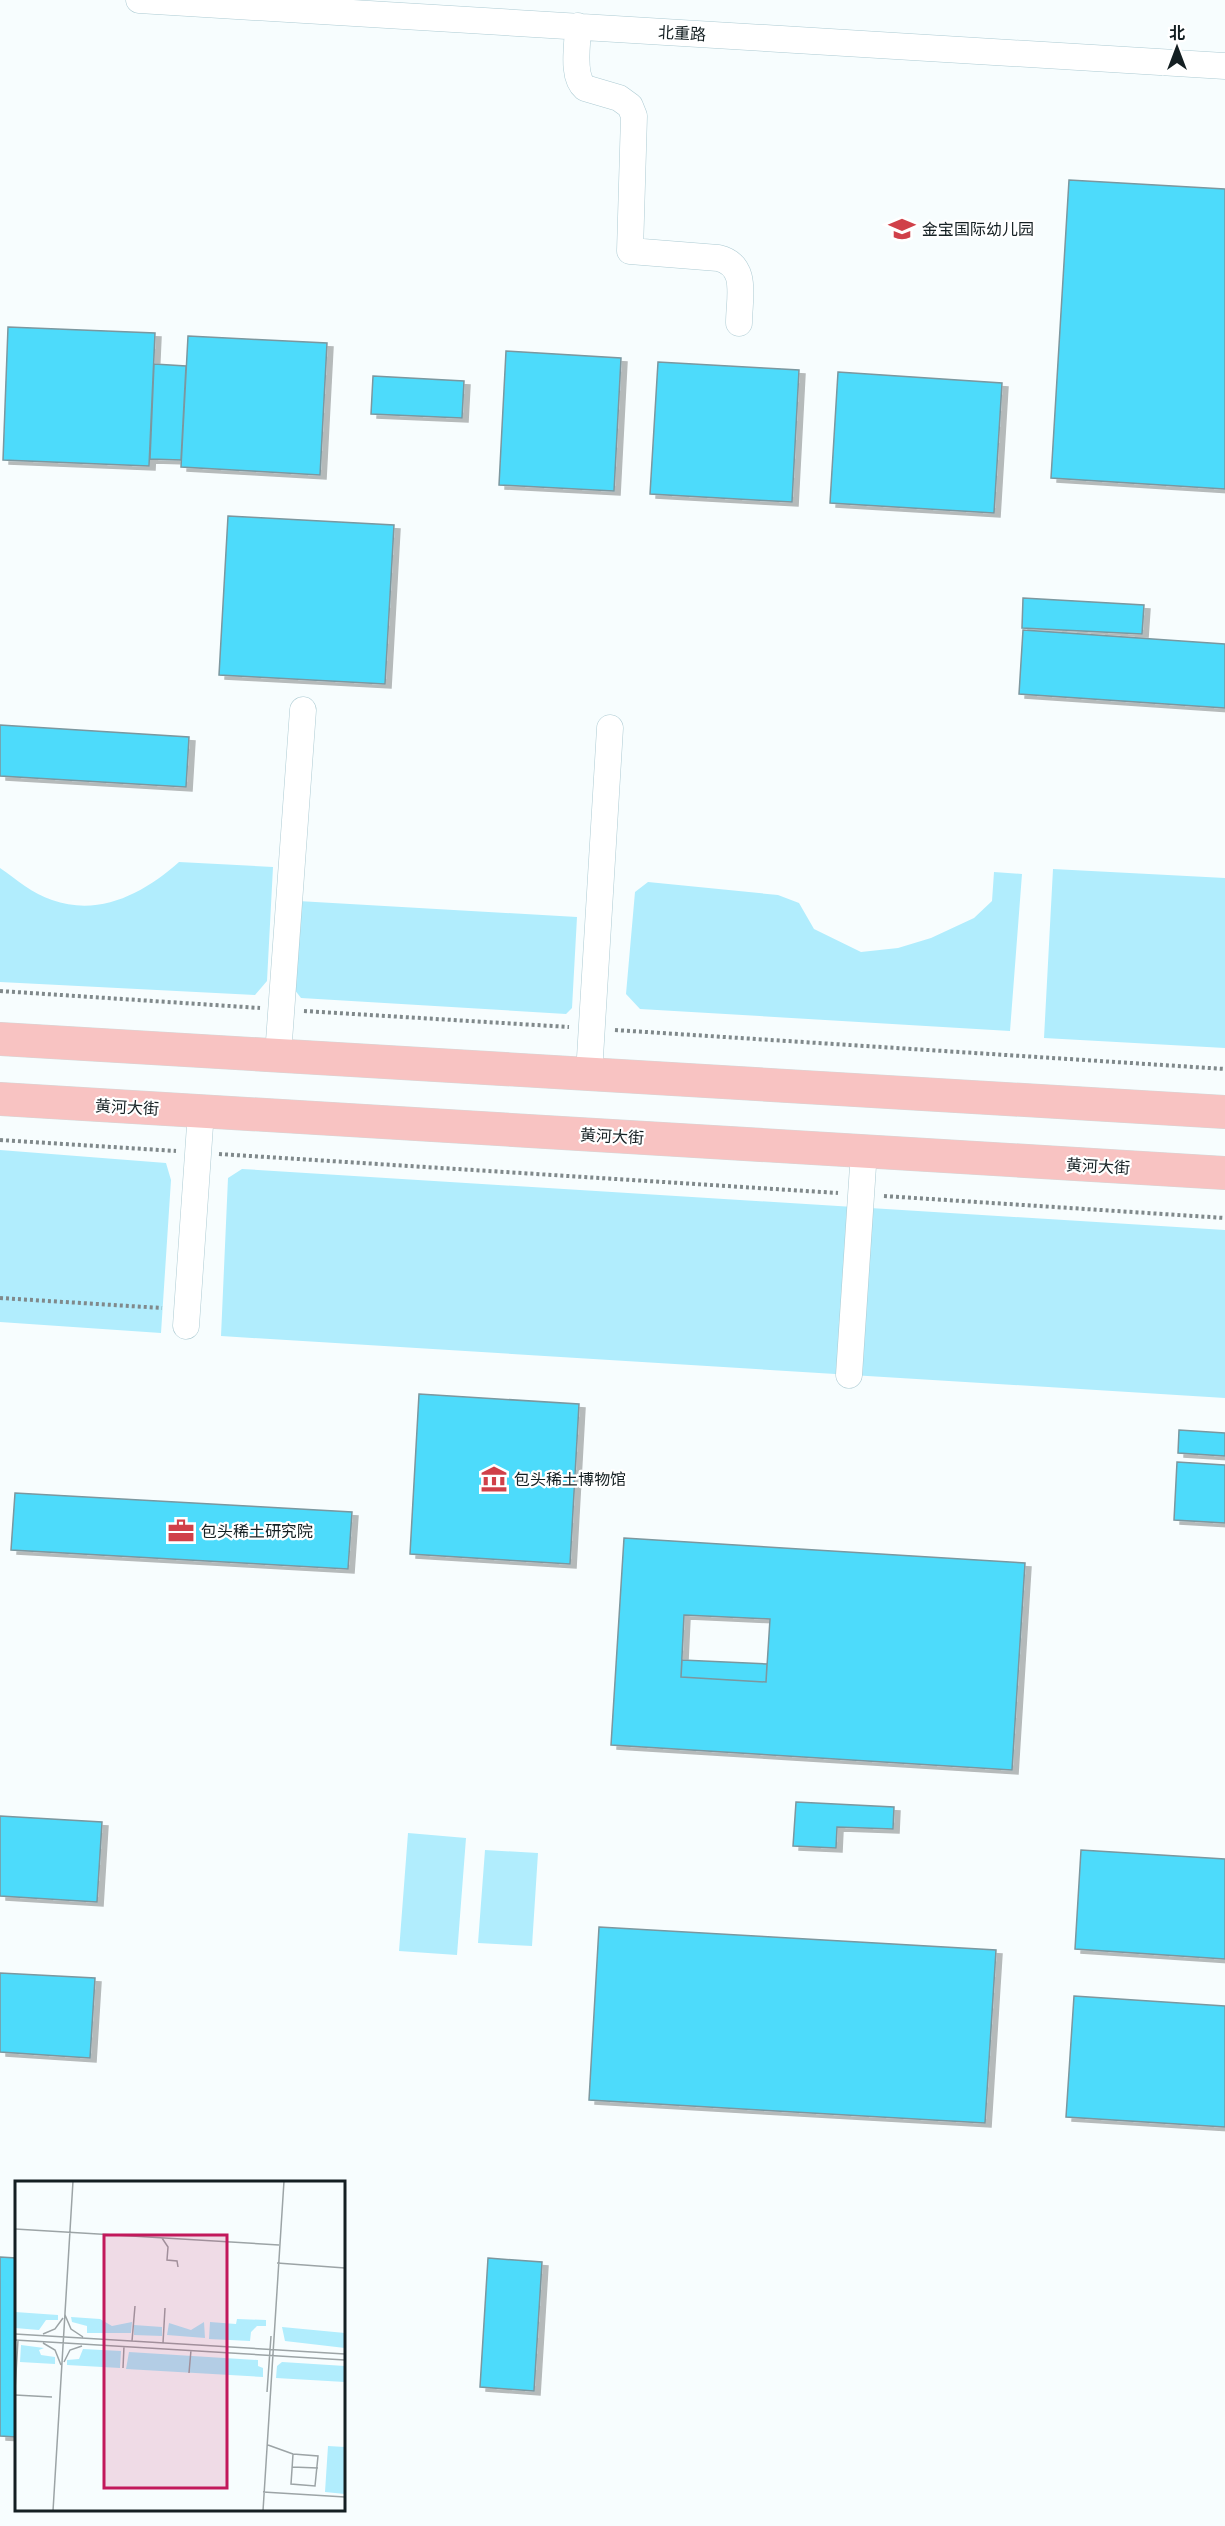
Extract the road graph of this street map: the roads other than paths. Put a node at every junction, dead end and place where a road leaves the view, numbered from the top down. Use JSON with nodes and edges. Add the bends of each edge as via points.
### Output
{"nodes":[{"id":1,"x":139,"y":0,"type":"edge"},
{"id":2,"x":578,"y":27,"type":"junction"},
{"id":3,"x":1225,"y":66,"type":"edge"},
{"id":4,"x":739,"y":323,"type":"dead end"},
{"id":5,"x":303,"y":710,"type":"dead end"},
{"id":6,"x":610,"y":728,"type":"dead end"},
{"id":7,"x":0,"y":1039,"type":"edge"},
{"id":8,"x":278,"y":1055,"type":"junction"},
{"id":9,"x":589,"y":1074,"type":"junction"},
{"id":10,"x":0,"y":1099,"type":"edge"},
{"id":11,"x":201,"y":1111,"type":"junction"},
{"id":12,"x":1225,"y":1112,"type":"edge"},
{"id":13,"x":864,"y":1151,"type":"junction"},
{"id":14,"x":1225,"y":1173,"type":"edge"},
{"id":15,"x":186,"y":1326,"type":"dead end"},
{"id":16,"x":849,"y":1375,"type":"dead end"}],
"edges":[{"from":1,"to":2,"type":"street","name":"北重路"},
{"from":2,"to":3,"type":"street","name":"北重路"},
{"from":2,"to":4,"type":"street","via":[[581,85],[626,102],[634,116],[630,251],[730,262],[740,275]]},
{"from":5,"to":8,"type":"street"},
{"from":6,"to":9,"type":"street"},
{"from":7,"to":8,"type":"main road"},
{"from":8,"to":9,"type":"main road"},
{"from":9,"to":12,"type":"main road"},
{"from":10,"to":11,"type":"main road","name":"黄河大街"},
{"from":11,"to":13,"type":"main road","name":"黄河大街"},
{"from":11,"to":15,"type":"street"},
{"from":13,"to":14,"type":"main road","name":"黄河大街"},
{"from":13,"to":16,"type":"street"}]}
